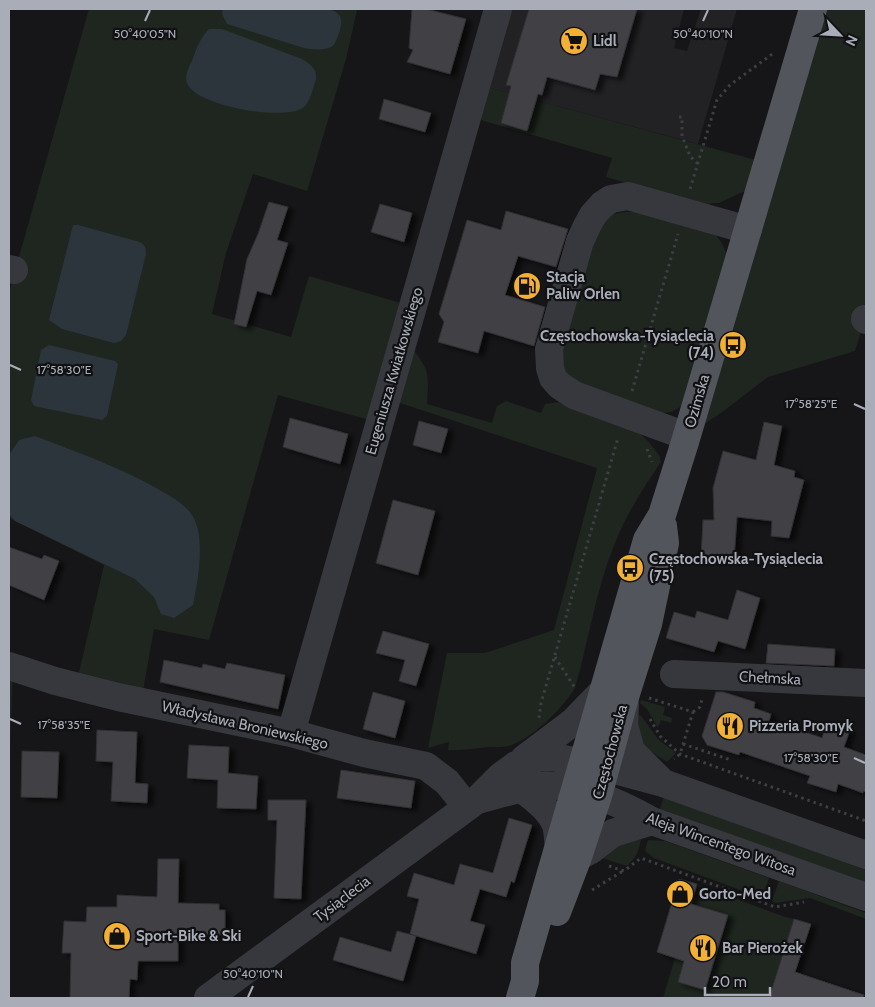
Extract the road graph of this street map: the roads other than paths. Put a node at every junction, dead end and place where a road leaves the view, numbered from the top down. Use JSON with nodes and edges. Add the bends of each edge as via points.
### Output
{"nodes":[{"id":1,"x":498,"y":9,"type":"edge"},
{"id":2,"x":813,"y":9,"type":"edge"},
{"id":3,"x":748,"y":230,"type":"junction"},
{"id":4,"x":686,"y":436,"type":"junction"},
{"id":5,"x":9,"y":666,"type":"edge"},
{"id":6,"x":674,"y":674,"type":"dead end"},
{"id":7,"x":866,"y":683,"type":"edge"},
{"id":8,"x":613,"y":693,"type":"junction"},
{"id":9,"x":292,"y":733,"type":"junction"},
{"id":10,"x":594,"y":765,"type":"junction"},
{"id":11,"x":519,"y":777,"type":"junction"},
{"id":12,"x":662,"y":783,"type":"junction"},
{"id":13,"x":587,"y":793,"type":"junction"},
{"id":14,"x":472,"y":804,"type":"junction"},
{"id":15,"x":652,"y":821,"type":"junction"},
{"id":16,"x":568,"y":853,"type":"junction"},
{"id":17,"x":866,"y":855,"type":"edge"},
{"id":18,"x":866,"y":897,"type":"edge"},
{"id":19,"x":522,"y":989,"type":"edge"},
{"id":20,"x":208,"y":998,"type":"edge"}],
"edges":[{"from":1,"to":9,"type":"street","name":"Eugeniusza Kwiatkowskiego"},
{"from":2,"to":3,"type":"main road","name":"Ozimska"},
{"from":3,"to":4,"type":"main road","name":"Ozimska"},
{"from":3,"to":4,"type":"street","via":[[628,196],[611,199],[602,205],[593,215],[580,242],[549,349],[553,378],[574,395]]},
{"from":4,"to":8,"type":"main road","name":"Ozimska","via":[[662,515],[647,540]]},
{"from":5,"to":9,"type":"street","name":"Władysława Broniewskiego","via":[[118,697]]},
{"from":6,"to":7,"type":"street","name":"Chełmska"},
{"from":8,"to":10,"type":"main road","name":"Ozimska"},
{"from":8,"to":11,"type":"street","via":[[573,722]]},
{"from":8,"to":12,"type":"street","via":[[631,751]]},
{"from":9,"to":14,"type":"street","name":"Władysława Broniewskiego","via":[[426,766]]},
{"from":10,"to":11,"type":"street","name":"Tysiąclecia","via":[[539,757]]},
{"from":10,"to":12,"type":"street"},
{"from":10,"to":13,"type":"main road","name":"Ozimska"},
{"from":11,"to":13,"type":"street","name":"Tysiąclecia","via":[[536,786],[558,786]]},
{"from":11,"to":14,"type":"street","name":"Tysiąclecia","via":[[508,791]]},
{"from":11,"to":16,"type":"street","via":[[552,818]]},
{"from":12,"to":17,"type":"street"},
{"from":13,"to":15,"type":"street","name":"Aleja Wincentego Witosa","via":[[631,809]]},
{"from":13,"to":16,"type":"main road","name":"Częstochowska"},
{"from":14,"to":20,"type":"street","name":"Tysiąclecia"},
{"from":15,"to":16,"type":"street","via":[[613,833]]},
{"from":15,"to":18,"type":"street","name":"Aleja Wincentego Witosa"},
{"from":16,"to":19,"type":"main road","name":"Częstochowska","via":[[525,963]]}]}
